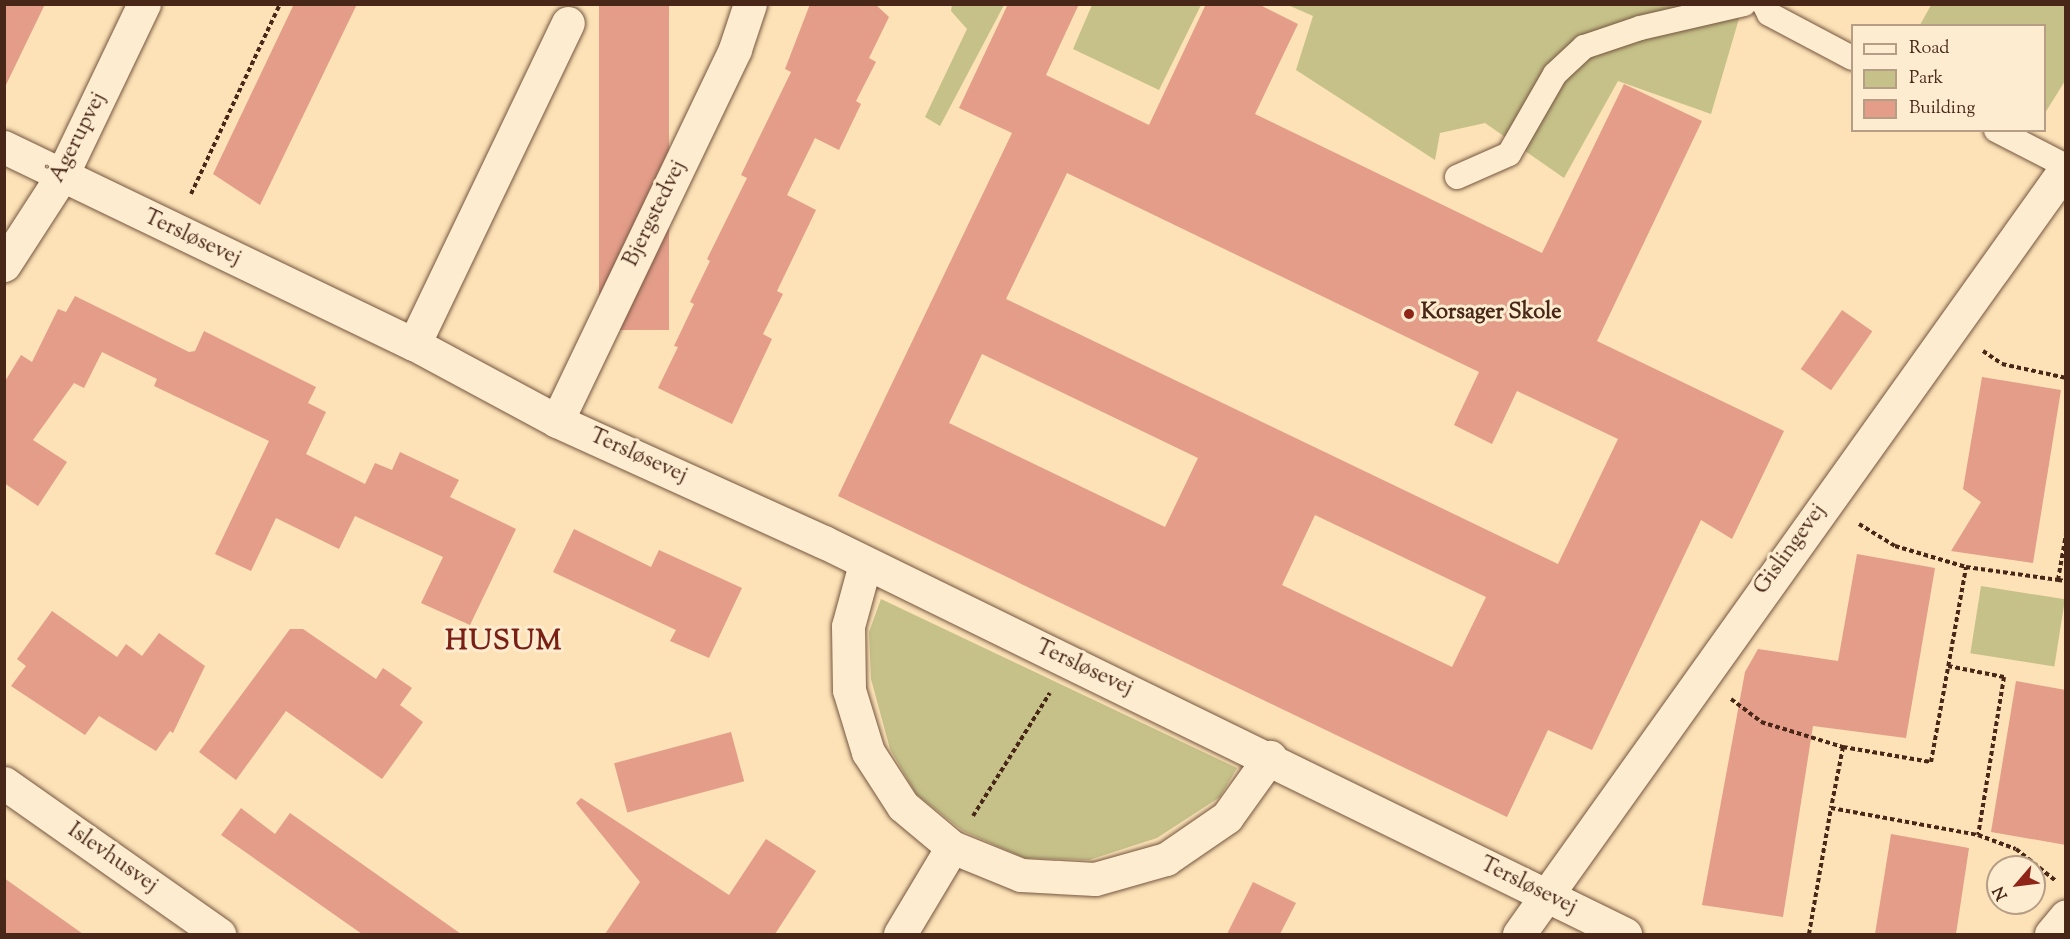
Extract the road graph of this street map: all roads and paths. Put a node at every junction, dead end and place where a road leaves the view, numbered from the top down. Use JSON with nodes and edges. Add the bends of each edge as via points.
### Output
{"nodes":[{"id":1,"x":144,"y":4,"type":"edge"},
{"id":2,"x":280,"y":4,"type":"edge"},
{"id":3,"x":750,"y":4,"type":"edge"},
{"id":4,"x":1744,"y":4,"type":"edge"},
{"id":5,"x":1764,"y":4,"type":"edge"},
{"id":6,"x":568,"y":23,"type":"dead end"},
{"id":7,"x":1851,"y":57,"type":"edge"},
{"id":8,"x":2000,"y":132,"type":"edge"},
{"id":9,"x":4,"y":147,"type":"edge"},
{"id":10,"x":2066,"y":167,"type":"edge"},
{"id":11,"x":61,"y":177,"type":"junction"},
{"id":12,"x":1457,"y":177,"type":"dead end"},
{"id":13,"x":174,"y":230,"type":"junction"},
{"id":14,"x":4,"y":265,"type":"edge"},
{"id":15,"x":1950,"y":329,"type":"junction"},
{"id":16,"x":414,"y":344,"type":"junction"},
{"id":17,"x":2066,"y":378,"type":"edge"},
{"id":18,"x":556,"y":421,"type":"junction"},
{"id":19,"x":1828,"y":498,"type":"junction"},
{"id":20,"x":2066,"y":534,"type":"edge"},
{"id":21,"x":865,"y":564,"type":"junction"},
{"id":22,"x":1966,"y":567,"type":"junction"},
{"id":23,"x":2058,"y":580,"type":"junction"},
{"id":24,"x":2066,"y":581,"type":"edge"},
{"id":25,"x":1070,"y":662,"type":"junction"},
{"id":26,"x":1948,"y":666,"type":"junction"},
{"id":27,"x":1701,"y":676,"type":"junction"},
{"id":28,"x":1843,"y":747,"type":"junction"},
{"id":29,"x":1270,"y":757,"type":"junction"},
{"id":30,"x":4,"y":783,"type":"edge"},
{"id":31,"x":1831,"y":808,"type":"junction"},
{"id":32,"x":1978,"y":835,"type":"junction"},
{"id":33,"x":952,"y":847,"type":"junction"},
{"id":34,"x":2066,"y":889,"type":"edge"},
{"id":35,"x":1543,"y":895,"type":"junction"},
{"id":36,"x":2066,"y":916,"type":"edge"},
{"id":37,"x":219,"y":934,"type":"edge"},
{"id":38,"x":900,"y":934,"type":"edge"},
{"id":39,"x":1519,"y":934,"type":"edge"},
{"id":40,"x":1625,"y":934,"type":"edge"},
{"id":41,"x":1809,"y":934,"type":"edge"},
{"id":42,"x":2051,"y":934,"type":"edge"}],
"edges":[{"from":1,"to":11,"type":"street","name":"Ågerupvej"},
{"from":2,"to":13,"type":"path"},
{"from":3,"to":18,"type":"street","name":"Bjergstedvej","via":[[735,49]]},
{"from":4,"to":12,"type":"lane","via":[[1640,28],[1584,47],[1555,74],[1509,154]]},
{"from":5,"to":7,"type":"lane","via":[[1769,14]]},
{"from":6,"to":16,"type":"street"},
{"from":8,"to":10,"type":"lane"},
{"from":9,"to":11,"type":"street","name":"Tersløsevej"},
{"from":10,"to":15,"type":"street","name":"Gislingevej"},
{"from":11,"to":13,"type":"street","name":"Tersløsevej"},
{"from":11,"to":14,"type":"street","name":"Ågerupvej"},
{"from":13,"to":16,"type":"street","name":"Tersløsevej"},
{"from":15,"to":17,"type":"path","via":[[2002,364]]},
{"from":15,"to":19,"type":"street","name":"Gislingevej"},
{"from":16,"to":18,"type":"street","name":"Tersløsevej"},
{"from":18,"to":21,"type":"street","name":"Tersløsevej"},
{"from":19,"to":22,"type":"path","via":[[1895,546]]},
{"from":19,"to":27,"type":"street","name":"Gislingevej"},
{"from":20,"to":23,"type":"path"},
{"from":21,"to":25,"type":"street","name":"Tersløsevej"},
{"from":21,"to":33,"type":"street","via":[[848,626],[849,690],[867,752],[903,806]]},
{"from":22,"to":23,"type":"path"},
{"from":22,"to":26,"type":"path"},
{"from":23,"to":24,"type":"path"},
{"from":25,"to":29,"type":"street","name":"Tersløsevej"},
{"from":25,"to":33,"type":"path"},
{"from":26,"to":28,"type":"path","via":[[1931,762]]},
{"from":26,"to":32,"type":"path","via":[[2004,677]]},
{"from":27,"to":28,"type":"path","via":[[1761,722]]},
{"from":27,"to":35,"type":"street","name":"Gislingevej"},
{"from":28,"to":31,"type":"path"},
{"from":29,"to":33,"type":"street","via":[[1227,817],[1166,859],[1125,871],[1095,879],[1021,875]]},
{"from":29,"to":35,"type":"street","name":"Tersløsevej"},
{"from":30,"to":37,"type":"street","name":"Islevhusvej"},
{"from":31,"to":32,"type":"path"},
{"from":31,"to":41,"type":"path"},
{"from":32,"to":34,"type":"path","via":[[2016,849]]},
{"from":33,"to":38,"type":"street"},
{"from":35,"to":39,"type":"street","name":"Gislingevej"},
{"from":35,"to":40,"type":"street","name":"Tersløsevej"},
{"from":36,"to":42,"type":"street"}]}
